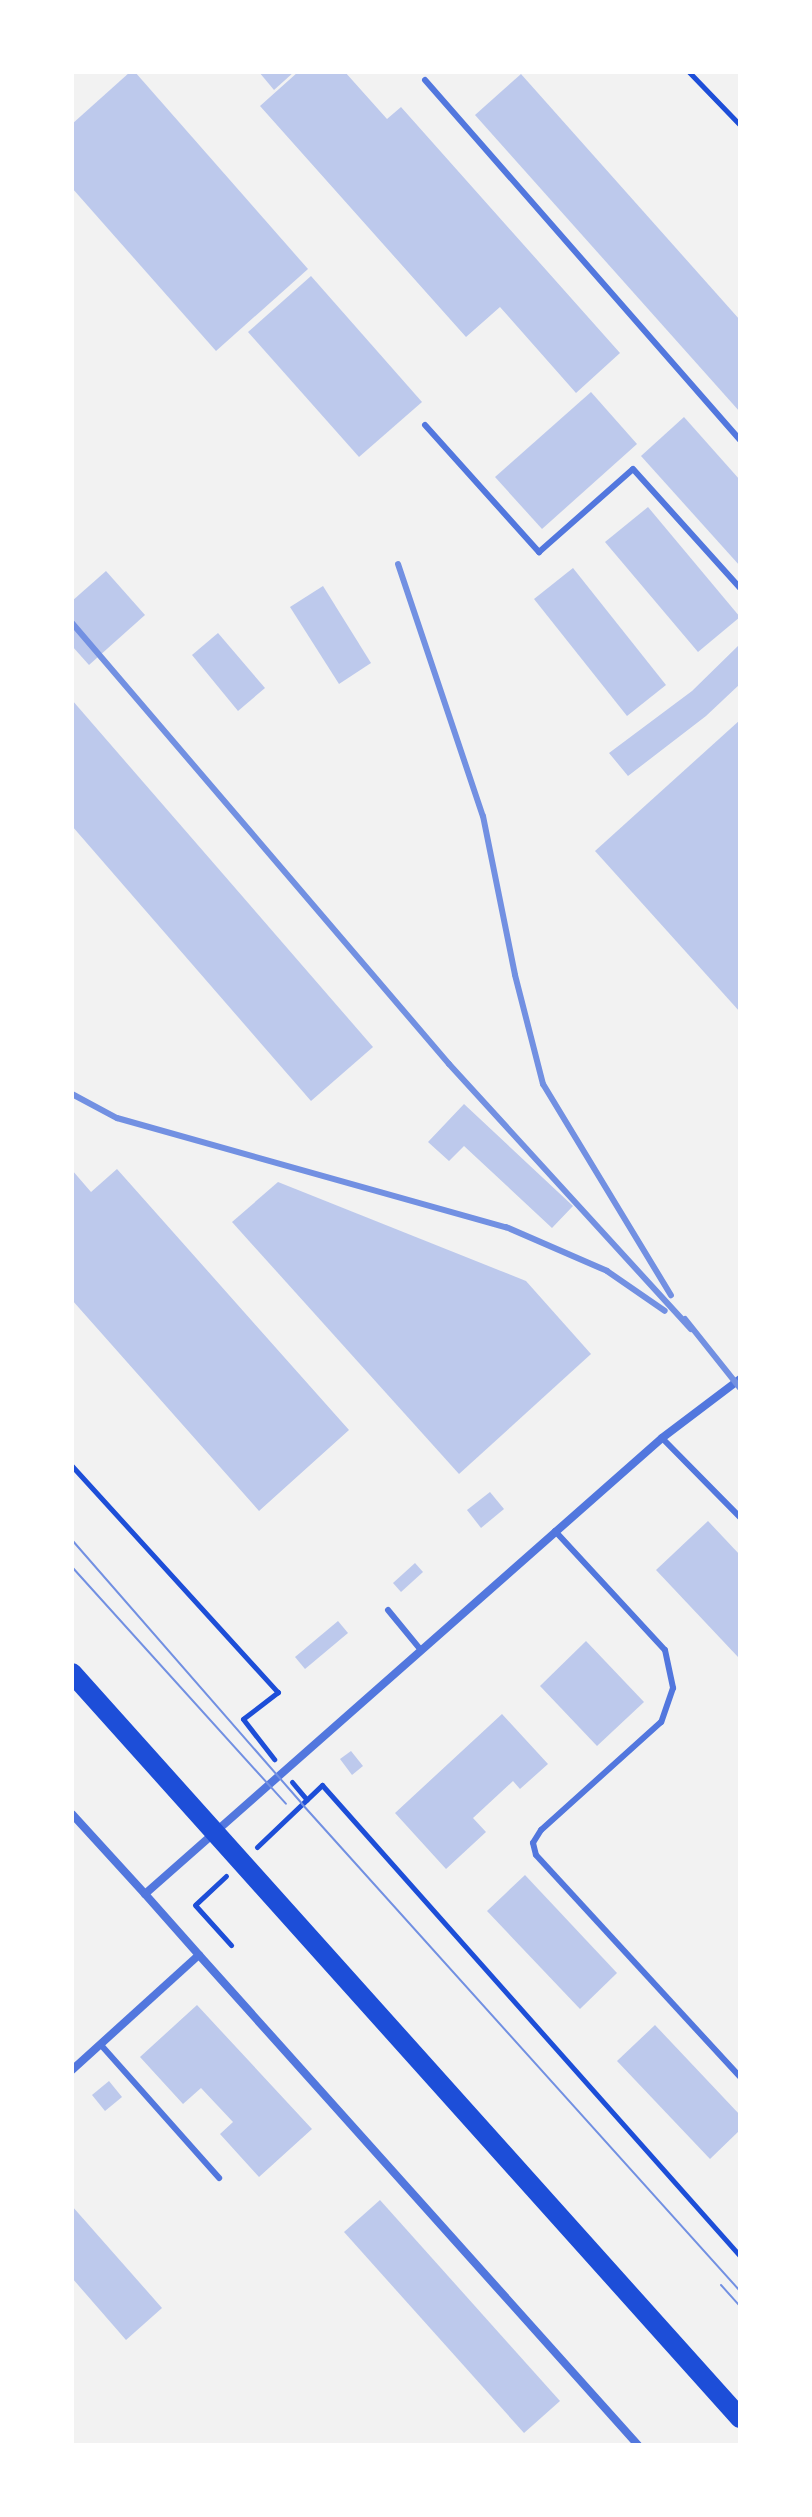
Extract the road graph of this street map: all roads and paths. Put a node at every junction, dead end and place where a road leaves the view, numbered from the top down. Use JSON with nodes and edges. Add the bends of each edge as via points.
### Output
{"nodes":[{"id":1,"x":689,"y":72,"type":"edge"},
{"id":2,"x":425,"y":80,"type":"dead end"},
{"id":3,"x":740,"y":125,"type":"edge"},
{"id":4,"x":425,"y":425,"type":"dead end"},
{"id":5,"x":740,"y":440,"type":"edge"},
{"id":6,"x":740,"y":588,"type":"edge"},
{"id":7,"x":740,"y":1379,"type":"edge"},
{"id":8,"x":662,"y":1438,"type":"junction"},
{"id":9,"x":72,"y":1466,"type":"edge"},
{"id":10,"x":740,"y":1517,"type":"edge"},
{"id":11,"x":555,"y":1531,"type":"junction"},
{"id":12,"x":388,"y":1610,"type":"dead end"},
{"id":13,"x":420,"y":1649,"type":"junction"},
{"id":14,"x":72,"y":1673,"type":"edge"},
{"id":15,"x":283,"y":1771,"type":"junction"},
{"id":16,"x":307,"y":1800,"type":"junction"},
{"id":17,"x":72,"y":1814,"type":"edge"},
{"id":18,"x":216,"y":1831,"type":"junction"},
{"id":19,"x":243,"y":1860,"type":"junction"},
{"id":20,"x":145,"y":1894,"type":"junction"},
{"id":21,"x":231,"y":1945,"type":"dead end"},
{"id":22,"x":199,"y":1955,"type":"junction"},
{"id":23,"x":101,"y":2045,"type":"junction"},
{"id":24,"x":72,"y":2070,"type":"edge"},
{"id":25,"x":740,"y":2077,"type":"edge"},
{"id":26,"x":219,"y":2178,"type":"dead end"},
{"id":27,"x":740,"y":2256,"type":"edge"},
{"id":28,"x":740,"y":2418,"type":"edge"},
{"id":29,"x":638,"y":2445,"type":"edge"}],
"edges":[{"from":1,"to":3,"type":"path"},
{"from":2,"to":5,"type":"lane"},
{"from":4,"to":6,"type":"lane","via":[[539,552],[633,469]]},
{"from":7,"to":8,"type":"street"},
{"from":8,"to":10,"type":"lane"},
{"from":8,"to":11,"type":"street"},
{"from":9,"to":15,"type":"path","via":[[278,1692],[243,1719]]},
{"from":11,"to":13,"type":"street"},
{"from":11,"to":25,"type":"lane","via":[[665,1650],[673,1688],[661,1722],[541,1830],[533,1843],[536,1855]]},
{"from":12,"to":13,"type":"lane"},
{"from":13,"to":15,"type":"street"},
{"from":14,"to":18,"type":"main road"},
{"from":15,"to":16,"type":"path"},
{"from":15,"to":18,"type":"street"},
{"from":16,"to":19,"type":"path"},
{"from":16,"to":27,"type":"path","via":[[322,1785]]},
{"from":17,"to":20,"type":"street"},
{"from":18,"to":19,"type":"main road"},
{"from":18,"to":20,"type":"street"},
{"from":19,"to":21,"type":"path","via":[[195,1905]]},
{"from":19,"to":28,"type":"main road"},
{"from":20,"to":22,"type":"street"},
{"from":22,"to":23,"type":"street"},
{"from":22,"to":29,"type":"street"},
{"from":23,"to":24,"type":"street"},
{"from":23,"to":26,"type":"lane"}]}
